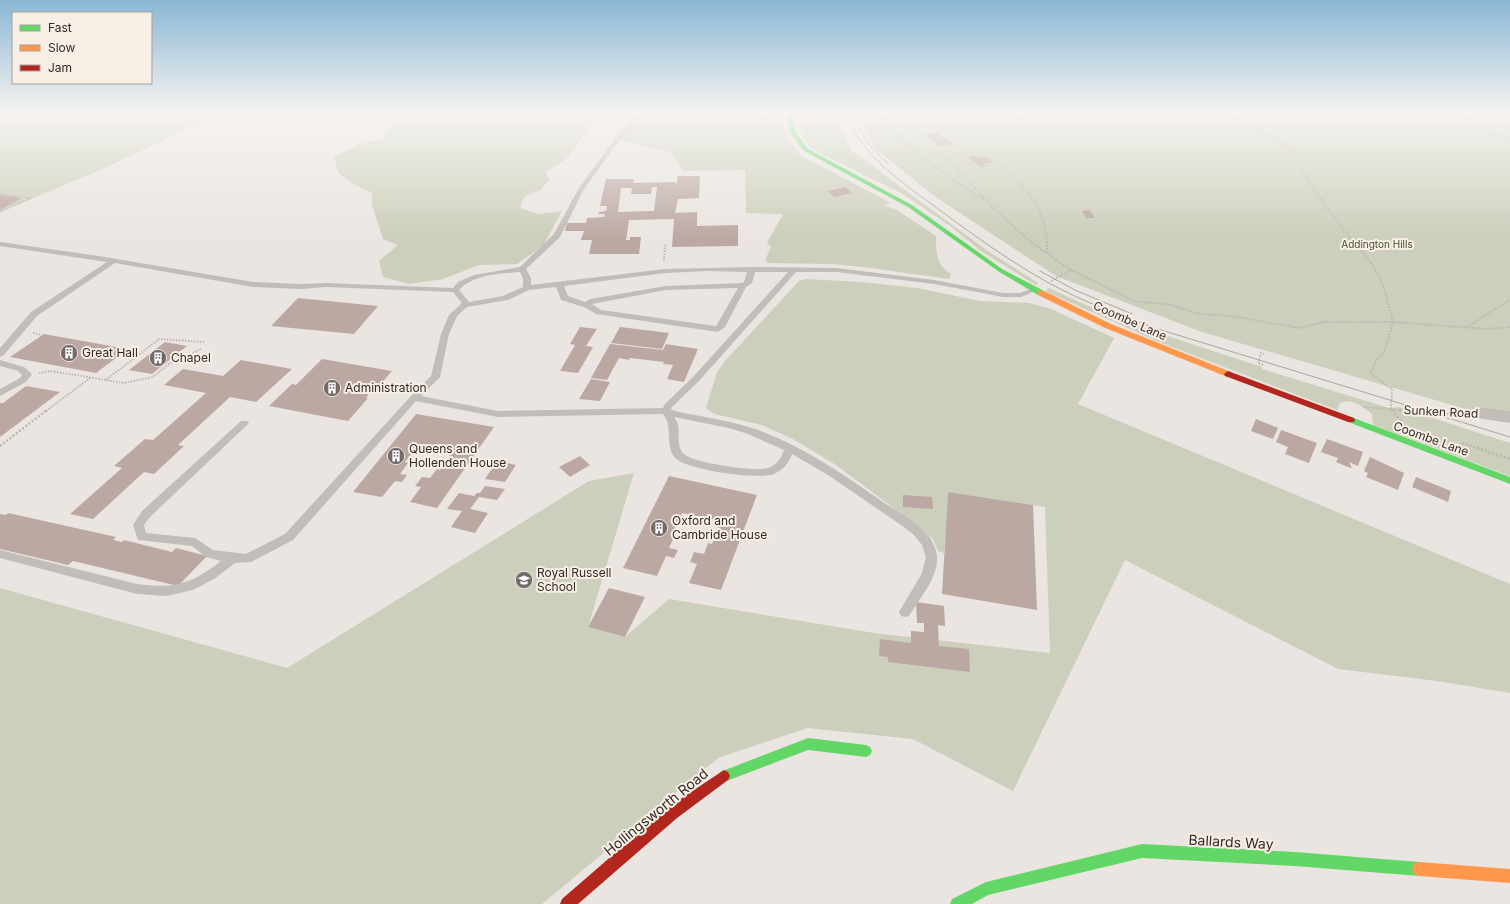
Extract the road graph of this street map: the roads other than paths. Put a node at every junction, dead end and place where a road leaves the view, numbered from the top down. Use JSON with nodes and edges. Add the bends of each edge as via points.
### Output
{"nodes":[{"id":1,"x":607,"y":153,"type":"edge"},
{"id":2,"x":812,"y":153,"type":"edge"},
{"id":3,"x":0,"y":244,"type":"edge"},
{"id":4,"x":113,"y":261,"type":"junction"},
{"id":5,"x":752,"y":269,"type":"junction"},
{"id":6,"x":522,"y":270,"type":"junction"},
{"id":7,"x":794,"y":270,"type":"junction"},
{"id":8,"x":559,"y":283,"type":"junction"},
{"id":9,"x":743,"y":286,"type":"junction"},
{"id":10,"x":527,"y":288,"type":"junction"},
{"id":11,"x":455,"y":290,"type":"junction"},
{"id":12,"x":1034,"y":290,"type":"junction"},
{"id":13,"x":465,"y":305,"type":"junction"},
{"id":14,"x":587,"y":305,"type":"junction"},
{"id":15,"x":0,"y":354,"type":"edge"},
{"id":16,"x":0,"y":364,"type":"edge"},
{"id":17,"x":0,"y":393,"type":"edge"},
{"id":18,"x":414,"y":398,"type":"junction"},
{"id":19,"x":666,"y":411,"type":"junction"},
{"id":20,"x":1484,"y":414,"type":"road end"},
{"id":21,"x":1510,"y":417,"type":"edge"},
{"id":22,"x":244,"y":423,"type":"dead end"},
{"id":23,"x":789,"y":449,"type":"junction"},
{"id":24,"x":1510,"y":481,"type":"edge"},
{"id":25,"x":0,"y":554,"type":"edge"},
{"id":26,"x":233,"y":558,"type":"junction"},
{"id":27,"x":904,"y":612,"type":"dead end"},
{"id":28,"x":866,"y":752,"type":"dead end"},
{"id":29,"x":1510,"y":876,"type":"edge"},
{"id":30,"x":567,"y":904,"type":"edge"},
{"id":31,"x":957,"y":904,"type":"edge"}],
"edges":[{"from":1,"to":6,"type":"lane","via":[[581,189],[557,235]]},
{"from":2,"to":12,"type":"main road","name":"Coombe Lane","via":[[910,206],[1000,270]]},
{"from":3,"to":4,"type":"lane"},
{"from":4,"to":11,"type":"lane","via":[[269,285]]},
{"from":4,"to":15,"type":"lane","via":[[34,314]]},
{"from":5,"to":7,"type":"lane"},
{"from":5,"to":8,"type":"lane","via":[[665,271]]},
{"from":5,"to":9,"type":"lane","via":[[748,283]]},
{"from":6,"to":10,"type":"lane","via":[[527,278]]},
{"from":6,"to":11,"type":"lane","via":[[482,275],[458,286]]},
{"from":7,"to":12,"type":"lane","via":[[867,272],[1003,295],[1021,296]]},
{"from":7,"to":19,"type":"lane"},
{"from":8,"to":10,"type":"lane"},
{"from":8,"to":14,"type":"lane","via":[[564,298]]},
{"from":9,"to":14,"type":"lane","via":[[666,288],[590,301]]},
{"from":9,"to":14,"type":"lane","via":[[718,329],[599,312]]},
{"from":10,"to":13,"type":"lane","via":[[495,300]]},
{"from":11,"to":13,"type":"lane"},
{"from":12,"to":24,"type":"main road","name":"Coombe Lane","via":[[1108,326],[1182,356]]},
{"from":13,"to":18,"type":"lane","via":[[453,315],[445,334],[435,377]]},
{"from":16,"to":17,"type":"lane","via":[[21,369],[26,374],[23,380]]},
{"from":18,"to":19,"type":"lane","via":[[498,414]]},
{"from":18,"to":26,"type":"lane","via":[[289,537],[247,559]]},
{"from":19,"to":23,"type":"lane","via":[[732,425]]},
{"from":19,"to":23,"type":"lane","via":[[673,424],[676,451],[684,460],[761,473],[771,471],[786,460]]},
{"from":20,"to":21,"type":"street","name":"Sunken Road"},
{"from":22,"to":26,"type":"lane","via":[[146,514],[138,525],[142,537],[195,542],[210,554]]},
{"from":23,"to":27,"type":"lane","via":[[831,470],[917,531],[931,550],[930,570]]},
{"from":25,"to":26,"type":"lane","via":[[158,593],[179,591],[196,585]]},
{"from":28,"to":30,"type":"main road","name":"Hollingsworth Road","via":[[808,744],[723,776],[672,813]]},
{"from":29,"to":31,"type":"main road","name":"Ballards Way","via":[[1295,859],[1142,852],[986,889]]}]}
